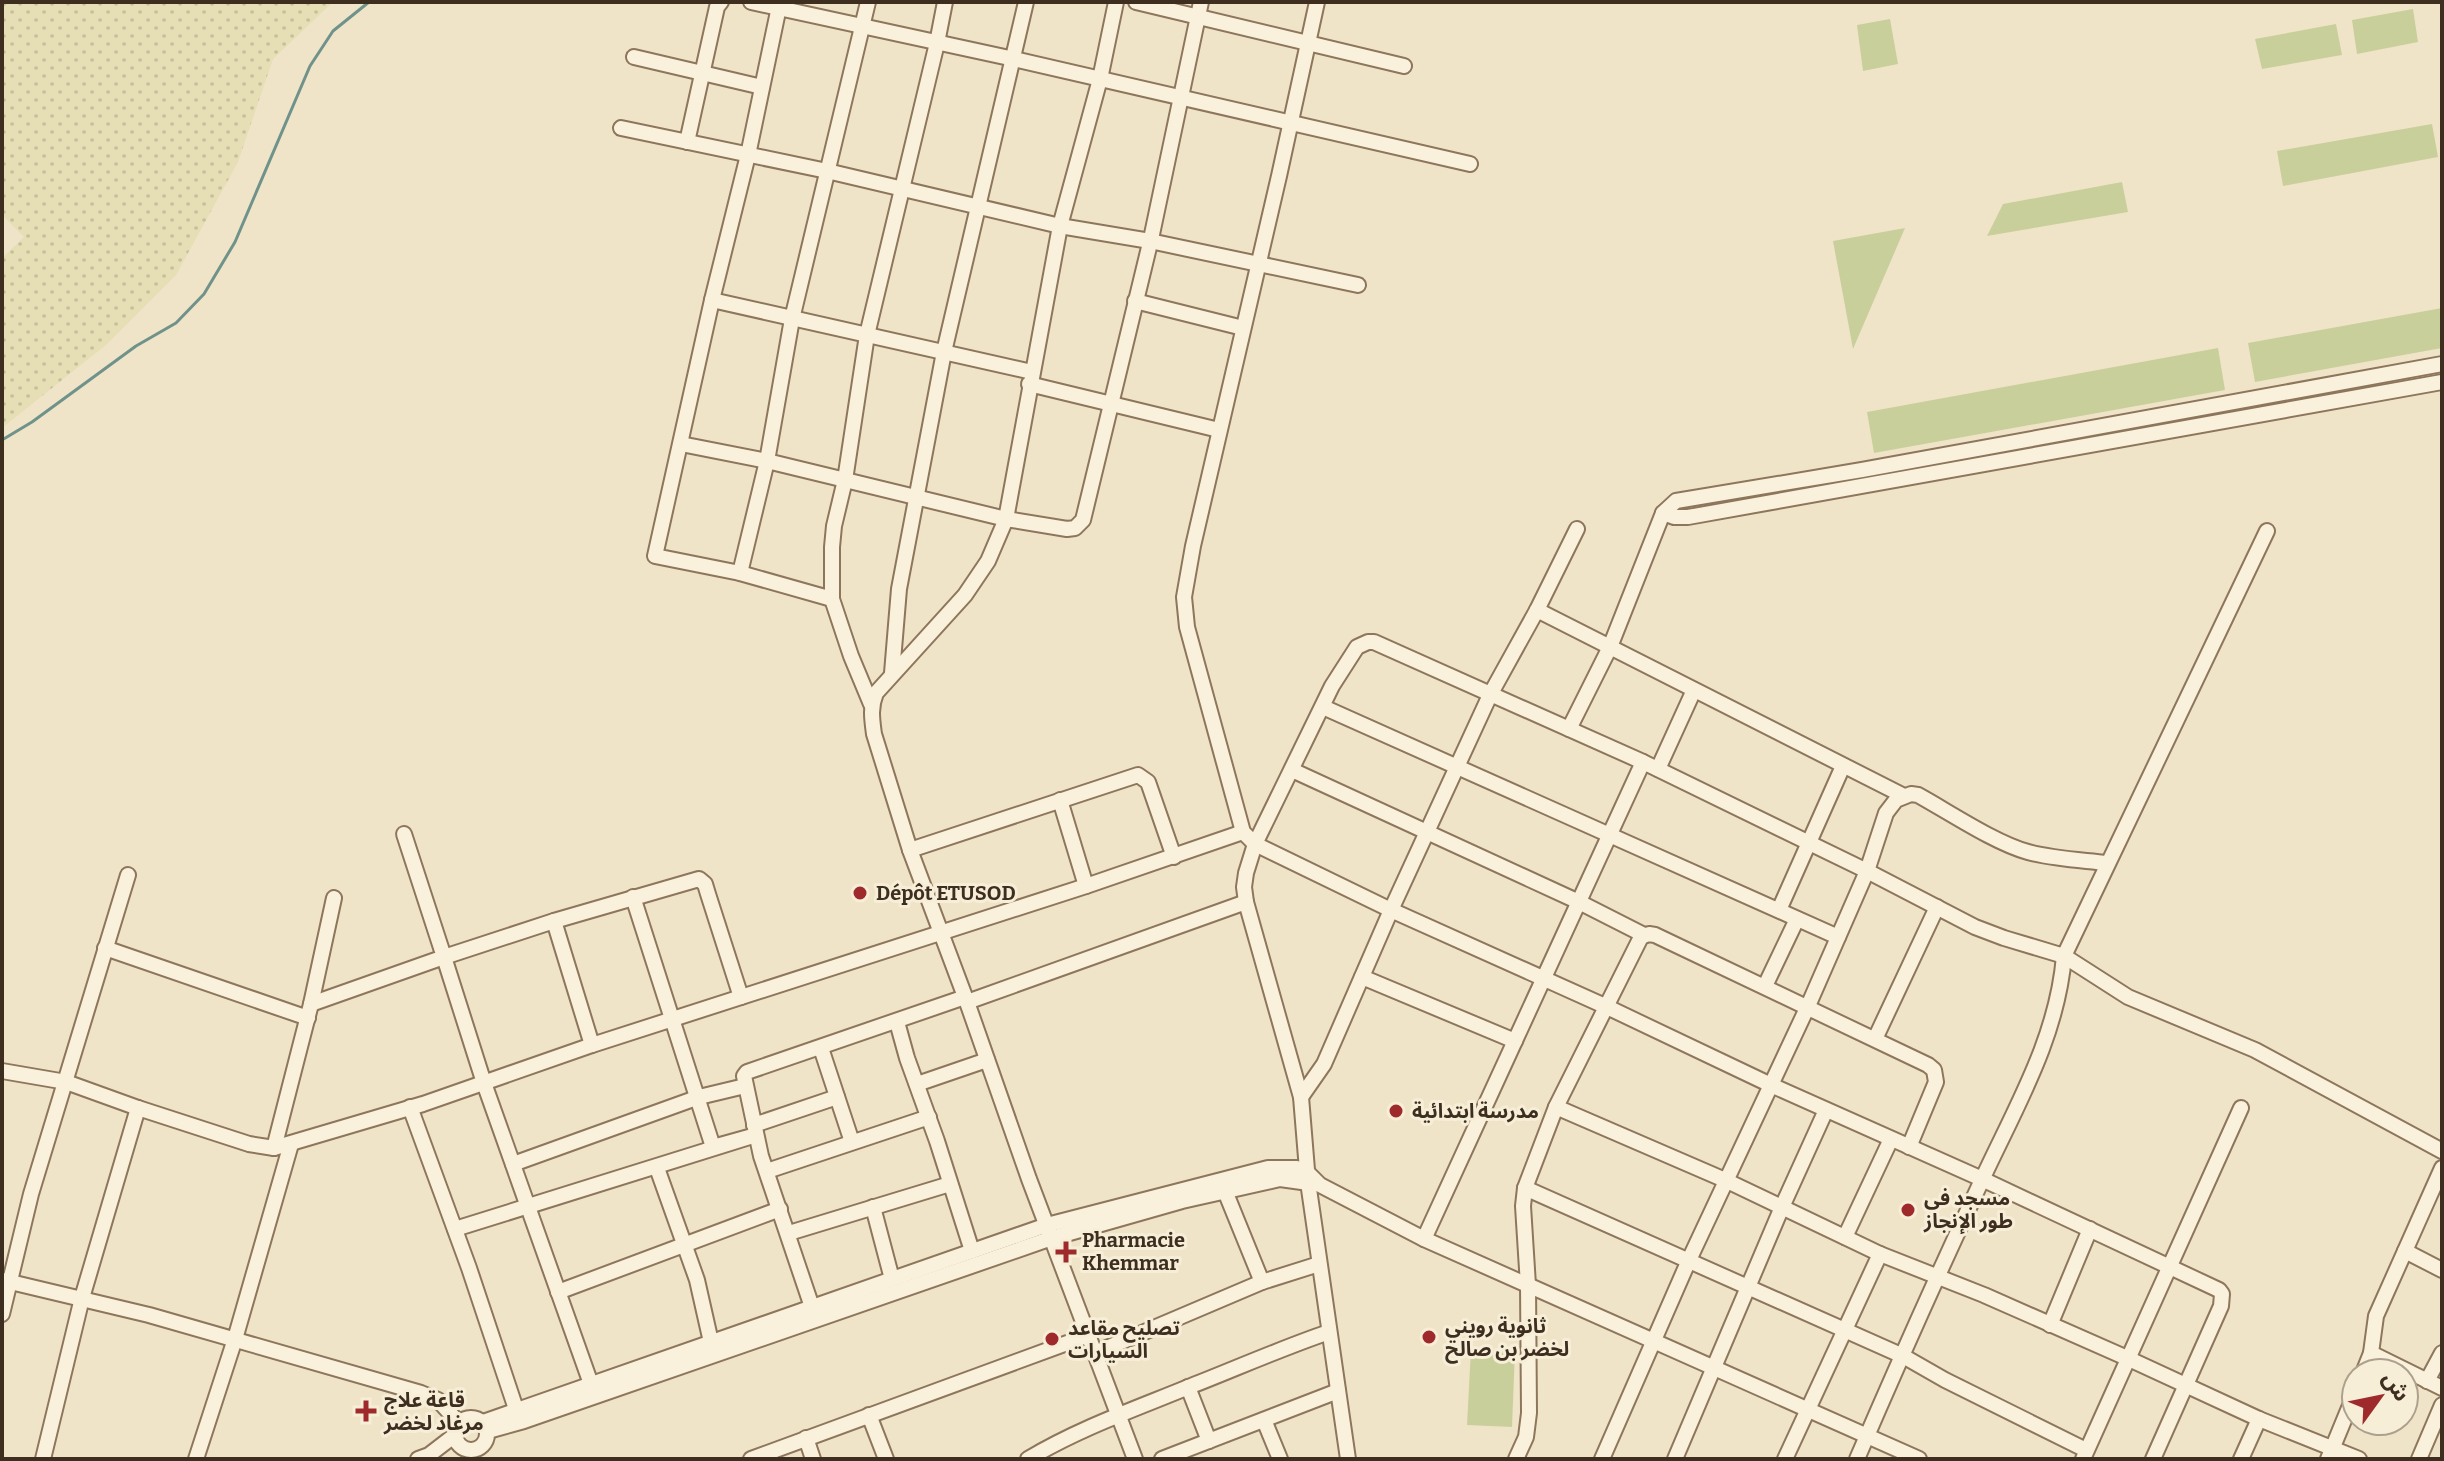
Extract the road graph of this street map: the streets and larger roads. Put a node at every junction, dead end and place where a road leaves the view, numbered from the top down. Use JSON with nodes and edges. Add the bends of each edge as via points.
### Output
{"nodes":[{"id":1,"x":721,"y":2,"type":"edge"},
{"id":2,"x":751,"y":2,"type":"edge"},
{"id":3,"x":868,"y":2,"type":"edge"},
{"id":4,"x":945,"y":2,"type":"edge"},
{"id":5,"x":1026,"y":2,"type":"edge"},
{"id":6,"x":1116,"y":2,"type":"edge"},
{"id":7,"x":1136,"y":2,"type":"edge"},
{"id":8,"x":1317,"y":2,"type":"edge"},
{"id":9,"x":779,"y":5,"type":"edge"},
{"id":10,"x":1199,"y":9,"type":"edge"},
{"id":11,"x":862,"y":26,"type":"junction"},
{"id":12,"x":1308,"y":42,"type":"junction"},
{"id":13,"x":937,"y":43,"type":"junction"},
{"id":14,"x":634,"y":57,"type":"dead end"},
{"id":15,"x":1014,"y":59,"type":"junction"},
{"id":16,"x":1404,"y":66,"type":"dead end"},
{"id":17,"x":702,"y":74,"type":"junction"},
{"id":18,"x":1100,"y":79,"type":"junction"},
{"id":19,"x":762,"y":87,"type":"junction"},
{"id":20,"x":1181,"y":97,"type":"junction"},
{"id":21,"x":1291,"y":123,"type":"junction"},
{"id":22,"x":621,"y":128,"type":"dead end"},
{"id":23,"x":687,"y":142,"type":"junction"},
{"id":24,"x":748,"y":155,"type":"junction"},
{"id":25,"x":1470,"y":164,"type":"dead end"},
{"id":26,"x":827,"y":171,"type":"junction"},
{"id":27,"x":902,"y":188,"type":"junction"},
{"id":28,"x":977,"y":207,"type":"junction"},
{"id":29,"x":1060,"y":226,"type":"junction"},
{"id":30,"x":1150,"y":241,"type":"junction"},
{"id":31,"x":1259,"y":264,"type":"junction"},
{"id":32,"x":1358,"y":285,"type":"dead end"},
{"id":33,"x":712,"y":300,"type":"junction"},
{"id":34,"x":1135,"y":301,"type":"junction"},
{"id":35,"x":792,"y":319,"type":"junction"},
{"id":36,"x":1243,"y":328,"type":"junction"},
{"id":37,"x":867,"y":335,"type":"junction"},
{"id":38,"x":944,"y":352,"type":"junction"},
{"id":39,"x":2442,"y":364,"type":"edge"},
{"id":40,"x":1031,"y":378,"type":"junction"},
{"id":41,"x":2442,"y":382,"type":"edge"},
{"id":42,"x":1110,"y":403,"type":"junction"},
{"id":43,"x":1219,"y":430,"type":"junction"},
{"id":44,"x":681,"y":444,"type":"junction"},
{"id":45,"x":767,"y":461,"type":"junction"},
{"id":46,"x":845,"y":480,"type":"junction"},
{"id":47,"x":918,"y":497,"type":"junction"},
{"id":48,"x":1663,"y":513,"type":"junction"},
{"id":49,"x":1006,"y":519,"type":"junction"},
{"id":50,"x":1577,"y":529,"type":"dead end"},
{"id":51,"x":2267,"y":531,"type":"dead end"},
{"id":52,"x":740,"y":573,"type":"junction"},
{"id":53,"x":832,"y":599,"type":"junction"},
{"id":54,"x":1537,"y":610,"type":"junction"},
{"id":55,"x":1610,"y":647,"type":"junction"},
{"id":56,"x":892,"y":673,"type":"junction"},
{"id":57,"x":1694,"y":690,"type":"junction"},
{"id":58,"x":1490,"y":695,"type":"junction"},
{"id":59,"x":871,"y":704,"type":"junction"},
{"id":60,"x":1323,"y":707,"type":"junction"},
{"id":61,"x":1569,"y":729,"type":"junction"},
{"id":62,"x":1643,"y":762,"type":"junction"},
{"id":63,"x":1843,"y":766,"type":"junction"},
{"id":64,"x":1457,"y":767,"type":"junction"},
{"id":65,"x":1658,"y":769,"type":"junction"},
{"id":66,"x":1292,"y":770,"type":"junction"},
{"id":67,"x":1904,"y":796,"type":"junction"},
{"id":68,"x":1060,"y":800,"type":"junction"},
{"id":69,"x":1243,"y":832,"type":"junction"},
{"id":70,"x":1427,"y":832,"type":"junction"},
{"id":71,"x":404,"y":834,"type":"dead end"},
{"id":72,"x":1610,"y":834,"type":"junction"},
{"id":73,"x":1811,"y":843,"type":"junction"},
{"id":74,"x":1255,"y":844,"type":"junction"},
{"id":75,"x":910,"y":850,"type":"junction"},
{"id":76,"x":1174,"y":857,"type":"junction"},
{"id":77,"x":2107,"y":863,"type":"junction"},
{"id":78,"x":1867,"y":871,"type":"junction"},
{"id":79,"x":128,"y":875,"type":"dead end"},
{"id":80,"x":1086,"y":886,"type":"junction"},
{"id":81,"x":633,"y":897,"type":"junction"},
{"id":82,"x":334,"y":898,"type":"dead end"},
{"id":83,"x":1246,"y":902,"type":"junction"},
{"id":84,"x":1579,"y":902,"type":"junction"},
{"id":85,"x":1937,"y":907,"type":"junction"},
{"id":86,"x":1391,"y":910,"type":"junction"},
{"id":87,"x":1779,"y":910,"type":"junction"},
{"id":88,"x":1797,"y":919,"type":"junction"},
{"id":89,"x":554,"y":921,"type":"junction"},
{"id":90,"x":941,"y":934,"type":"junction"},
{"id":91,"x":1644,"y":935,"type":"junction"},
{"id":92,"x":1838,"y":937,"type":"junction"},
{"id":93,"x":105,"y":948,"type":"junction"},
{"id":94,"x":2064,"y":956,"type":"junction"},
{"id":95,"x":444,"y":957,"type":"junction"},
{"id":96,"x":1362,"y":977,"type":"junction"},
{"id":97,"x":1544,"y":978,"type":"junction"},
{"id":98,"x":1765,"y":986,"type":"junction"},
{"id":99,"x":741,"y":997,"type":"junction"},
{"id":100,"x":966,"y":1000,"type":"junction"},
{"id":101,"x":1808,"y":1006,"type":"junction"},
{"id":102,"x":1607,"y":1007,"type":"junction"},
{"id":103,"x":309,"y":1011,"type":"junction"},
{"id":104,"x":672,"y":1020,"type":"junction"},
{"id":105,"x":897,"y":1022,"type":"junction"},
{"id":106,"x":1875,"y":1039,"type":"junction"},
{"id":107,"x":1515,"y":1041,"type":"junction"},
{"id":108,"x":592,"y":1045,"type":"junction"},
{"id":109,"x":821,"y":1048,"type":"junction"},
{"id":110,"x":987,"y":1060,"type":"junction"},
{"id":111,"x":2,"y":1071,"type":"edge"},
{"id":112,"x":66,"y":1082,"type":"junction"},
{"id":113,"x":484,"y":1083,"type":"junction"},
{"id":114,"x":917,"y":1084,"type":"junction"},
{"id":115,"x":1771,"y":1085,"type":"junction"},
{"id":116,"x":745,"y":1086,"type":"junction"},
{"id":117,"x":699,"y":1097,"type":"junction"},
{"id":118,"x":837,"y":1097,"type":"junction"},
{"id":119,"x":1301,"y":1097,"type":"junction"},
{"id":120,"x":410,"y":1107,"type":"junction"},
{"id":121,"x":1556,"y":1107,"type":"junction"},
{"id":122,"x":138,"y":1108,"type":"junction"},
{"id":123,"x":2241,"y":1108,"type":"dead end"},
{"id":124,"x":1826,"y":1110,"type":"junction"},
{"id":125,"x":929,"y":1117,"type":"junction"},
{"id":126,"x":755,"y":1130,"type":"junction"},
{"id":127,"x":1891,"y":1139,"type":"junction"},
{"id":128,"x":852,"y":1142,"type":"junction"},
{"id":129,"x":291,"y":1144,"type":"junction"},
{"id":130,"x":1909,"y":1147,"type":"junction"},
{"id":131,"x":274,"y":1148,"type":"junction"},
{"id":132,"x":2442,"y":1151,"type":"edge"},
{"id":133,"x":513,"y":1164,"type":"junction"},
{"id":134,"x":657,"y":1168,"type":"junction"},
{"id":135,"x":2442,"y":1168,"type":"edge"},
{"id":136,"x":767,"y":1171,"type":"junction"},
{"id":137,"x":1982,"y":1179,"type":"junction"},
{"id":138,"x":1312,"y":1180,"type":"junction"},
{"id":139,"x":1725,"y":1180,"type":"junction"},
{"id":140,"x":950,"y":1184,"type":"junction"},
{"id":141,"x":1525,"y":1188,"type":"junction"},
{"id":142,"x":1225,"y":1191,"type":"junction"},
{"id":143,"x":529,"y":1207,"type":"junction"},
{"id":144,"x":873,"y":1207,"type":"junction"},
{"id":145,"x":1782,"y":1207,"type":"junction"},
{"id":146,"x":780,"y":1209,"type":"junction"},
{"id":147,"x":455,"y":1229,"type":"junction"},
{"id":148,"x":2090,"y":1229,"type":"junction"},
{"id":149,"x":1049,"y":1231,"type":"junction"},
{"id":150,"x":789,"y":1233,"type":"junction"},
{"id":151,"x":1845,"y":1237,"type":"junction"},
{"id":152,"x":1424,"y":1239,"type":"junction"},
{"id":153,"x":684,"y":1245,"type":"junction"},
{"id":154,"x":972,"y":1251,"type":"junction"},
{"id":155,"x":2405,"y":1251,"type":"junction"},
{"id":156,"x":1880,"y":1254,"type":"junction"},
{"id":157,"x":1689,"y":1260,"type":"junction"},
{"id":158,"x":1319,"y":1264,"type":"junction"},
{"id":159,"x":2169,"y":1265,"type":"junction"},
{"id":160,"x":2442,"y":1270,"type":"edge"},
{"id":161,"x":1937,"y":1278,"type":"junction"},
{"id":162,"x":892,"y":1279,"type":"junction"},
{"id":163,"x":6,"y":1281,"type":"edge"},
{"id":164,"x":1262,"y":1282,"type":"junction"},
{"id":165,"x":1528,"y":1285,"type":"junction"},
{"id":166,"x":1748,"y":1287,"type":"junction"},
{"id":167,"x":558,"y":1292,"type":"junction"},
{"id":168,"x":82,"y":1298,"type":"junction"},
{"id":169,"x":812,"y":1307,"type":"junction"},
{"id":170,"x":2,"y":1314,"type":"edge"},
{"id":171,"x":2050,"y":1325,"type":"junction"},
{"id":172,"x":1845,"y":1330,"type":"junction"},
{"id":173,"x":1329,"y":1332,"type":"junction"},
{"id":174,"x":1089,"y":1335,"type":"junction"},
{"id":175,"x":235,"y":1339,"type":"junction"},
{"id":176,"x":1653,"y":1341,"type":"junction"},
{"id":177,"x":711,"y":1342,"type":"junction"},
{"id":178,"x":1095,"y":1353,"type":"junction"},
{"id":179,"x":2371,"y":1353,"type":"junction"},
{"id":180,"x":2442,"y":1353,"type":"edge"},
{"id":181,"x":1903,"y":1356,"type":"junction"},
{"id":182,"x":2369,"y":1357,"type":"edge"},
{"id":183,"x":2127,"y":1358,"type":"junction"},
{"id":184,"x":1713,"y":1367,"type":"junction"},
{"id":185,"x":2427,"y":1381,"type":"junction"},
{"id":186,"x":591,"y":1384,"type":"junction"},
{"id":187,"x":2187,"y":1386,"type":"junction"},
{"id":188,"x":1188,"y":1387,"type":"junction"},
{"id":189,"x":2442,"y":1388,"type":"edge"},
{"id":190,"x":1338,"y":1391,"type":"junction"},
{"id":191,"x":2442,"y":1405,"type":"edge"},
{"id":192,"x":1807,"y":1409,"type":"junction"},
{"id":193,"x":517,"y":1412,"type":"junction"},
{"id":194,"x":1118,"y":1413,"type":"junction"},
{"id":195,"x":869,"y":1415,"type":"junction"},
{"id":196,"x":2259,"y":1419,"type":"junction"},
{"id":197,"x":1264,"y":1420,"type":"junction"},
{"id":198,"x":485,"y":1427,"type":"junction"},
{"id":199,"x":457,"y":1429,"type":"junction"},
{"id":200,"x":2340,"y":1431,"type":"edge"},
{"id":201,"x":1867,"y":1436,"type":"junction"},
{"id":202,"x":806,"y":1438,"type":"junction"},
{"id":203,"x":1201,"y":1449,"type":"edge"},
{"id":204,"x":476,"y":1452,"type":"edge"},
{"id":205,"x":2084,"y":1454,"type":"edge"},
{"id":206,"x":2331,"y":1454,"type":"edge"},
{"id":207,"x":43,"y":1459,"type":"edge"},
{"id":208,"x":196,"y":1459,"type":"edge"},
{"id":209,"x":418,"y":1459,"type":"edge"},
{"id":210,"x":452,"y":1459,"type":"edge"},
{"id":211,"x":751,"y":1459,"type":"edge"},
{"id":212,"x":813,"y":1459,"type":"edge"},
{"id":213,"x":886,"y":1459,"type":"edge"},
{"id":214,"x":1028,"y":1459,"type":"edge"},
{"id":215,"x":1135,"y":1459,"type":"edge"},
{"id":216,"x":1162,"y":1459,"type":"edge"},
{"id":217,"x":1280,"y":1459,"type":"edge"},
{"id":218,"x":1348,"y":1459,"type":"edge"},
{"id":219,"x":1516,"y":1459,"type":"edge"},
{"id":220,"x":1602,"y":1459,"type":"edge"},
{"id":221,"x":1675,"y":1459,"type":"edge"},
{"id":222,"x":1785,"y":1459,"type":"edge"},
{"id":223,"x":1857,"y":1459,"type":"edge"},
{"id":224,"x":1919,"y":1459,"type":"edge"},
{"id":225,"x":2153,"y":1459,"type":"edge"},
{"id":226,"x":2241,"y":1459,"type":"edge"},
{"id":227,"x":2359,"y":1459,"type":"edge"},
{"id":228,"x":2419,"y":1459,"type":"edge"}],
"edges":[{"from":1,"to":17,"type":"street"},
{"from":2,"to":9,"type":"street"},
{"from":3,"to":11,"type":"street"},
{"from":4,"to":13,"type":"street"},
{"from":5,"to":15,"type":"street"},
{"from":6,"to":18,"type":"street"},
{"from":7,"to":10,"type":"street"},
{"from":8,"to":12,"type":"street"},
{"from":9,"to":11,"type":"street"},
{"from":9,"to":19,"type":"street"},
{"from":10,"to":12,"type":"street"},
{"from":10,"to":20,"type":"street"},
{"from":11,"to":13,"type":"street"},
{"from":11,"to":26,"type":"street"},
{"from":12,"to":16,"type":"street"},
{"from":12,"to":21,"type":"street"},
{"from":13,"to":15,"type":"street"},
{"from":13,"to":27,"type":"street"},
{"from":14,"to":17,"type":"street"},
{"from":15,"to":18,"type":"street"},
{"from":15,"to":28,"type":"street"},
{"from":17,"to":19,"type":"street"},
{"from":17,"to":23,"type":"street"},
{"from":18,"to":20,"type":"street"},
{"from":18,"to":29,"type":"street"},
{"from":19,"to":24,"type":"street"},
{"from":20,"to":21,"type":"street"},
{"from":20,"to":30,"type":"street"},
{"from":21,"to":25,"type":"street"},
{"from":21,"to":31,"type":"street"},
{"from":22,"to":23,"type":"street"},
{"from":23,"to":24,"type":"street"},
{"from":24,"to":26,"type":"street"},
{"from":24,"to":33,"type":"street"},
{"from":26,"to":27,"type":"street"},
{"from":26,"to":35,"type":"street"},
{"from":27,"to":28,"type":"street"},
{"from":27,"to":37,"type":"street"},
{"from":28,"to":29,"type":"street"},
{"from":28,"to":38,"type":"street"},
{"from":29,"to":30,"type":"street"},
{"from":29,"to":40,"type":"street"},
{"from":30,"to":31,"type":"street"},
{"from":30,"to":34,"type":"street"},
{"from":31,"to":32,"type":"street"},
{"from":31,"to":36,"type":"street"},
{"from":33,"to":35,"type":"street"},
{"from":33,"to":44,"type":"street"},
{"from":34,"to":36,"type":"street"},
{"from":34,"to":42,"type":"street"},
{"from":35,"to":37,"type":"street"},
{"from":35,"to":45,"type":"street"},
{"from":36,"to":43,"type":"street"},
{"from":37,"to":38,"type":"street"},
{"from":37,"to":46,"type":"street"},
{"from":38,"to":40,"type":"street"},
{"from":38,"to":47,"type":"street"},
{"from":39,"to":48,"type":"street","via":[[1682,498]]},
{"from":40,"to":42,"type":"street"},
{"from":40,"to":49,"type":"street"},
{"from":41,"to":48,"type":"street","via":[[1688,517]]},
{"from":42,"to":43,"type":"street"},
{"from":42,"to":49,"type":"street","via":[[1079,525],[1067,529]]},
{"from":43,"to":69,"type":"street","via":[[1184,597],[1197,668]]},
{"from":44,"to":45,"type":"street"},
{"from":44,"to":52,"type":"street","via":[[655,556]]},
{"from":45,"to":46,"type":"street"},
{"from":45,"to":52,"type":"street"},
{"from":46,"to":47,"type":"street"},
{"from":46,"to":53,"type":"street","via":[[834,526]]},
{"from":47,"to":49,"type":"street"},
{"from":47,"to":56,"type":"street","via":[[899,589]]},
{"from":48,"to":55,"type":"street"},
{"from":49,"to":56,"type":"street","via":[[988,561],[965,595]]},
{"from":50,"to":54,"type":"street"},
{"from":51,"to":77,"type":"street"},
{"from":52,"to":53,"type":"street"},
{"from":53,"to":59,"type":"street"},
{"from":54,"to":55,"type":"street"},
{"from":54,"to":58,"type":"street"},
{"from":55,"to":57,"type":"street"},
{"from":55,"to":61,"type":"street"},
{"from":56,"to":59,"type":"street"},
{"from":57,"to":63,"type":"street"},
{"from":57,"to":65,"type":"street"},
{"from":58,"to":60,"type":"street","via":[[1368,642],[1357,647]]},
{"from":58,"to":61,"type":"street"},
{"from":58,"to":64,"type":"street"},
{"from":59,"to":75,"type":"street","via":[[874,734]]},
{"from":60,"to":64,"type":"street"},
{"from":60,"to":66,"type":"street"},
{"from":61,"to":62,"type":"street"},
{"from":62,"to":65,"type":"street"},
{"from":62,"to":72,"type":"street"},
{"from":63,"to":67,"type":"street"},
{"from":63,"to":73,"type":"street"},
{"from":64,"to":70,"type":"street"},
{"from":64,"to":72,"type":"street"},
{"from":65,"to":73,"type":"street"},
{"from":66,"to":70,"type":"street"},
{"from":66,"to":74,"type":"street"},
{"from":67,"to":77,"type":"street","via":[[1918,795],[2026,852]]},
{"from":67,"to":78,"type":"street","via":[[1886,813]]},
{"from":68,"to":75,"type":"street"},
{"from":68,"to":76,"type":"street","via":[[1138,775],[1154,794]]},
{"from":68,"to":80,"type":"street"},
{"from":69,"to":74,"type":"street"},
{"from":69,"to":76,"type":"street"},
{"from":70,"to":84,"type":"street"},
{"from":70,"to":86,"type":"street"},
{"from":71,"to":95,"type":"street"},
{"from":72,"to":84,"type":"street"},
{"from":72,"to":87,"type":"street"},
{"from":73,"to":78,"type":"street"},
{"from":73,"to":87,"type":"street"},
{"from":74,"to":83,"type":"street","via":[[1246,873]]},
{"from":74,"to":86,"type":"street"},
{"from":75,"to":90,"type":"street"},
{"from":76,"to":80,"type":"street"},
{"from":77,"to":94,"type":"street"},
{"from":78,"to":85,"type":"street"},
{"from":78,"to":92,"type":"street"},
{"from":79,"to":93,"type":"street"},
{"from":80,"to":90,"type":"street"},
{"from":81,"to":89,"type":"street"},
{"from":81,"to":99,"type":"street","via":[[702,881]]},
{"from":81,"to":104,"type":"street"},
{"from":82,"to":103,"type":"street"},
{"from":83,"to":100,"type":"street"},
{"from":83,"to":119,"type":"street"},
{"from":84,"to":91,"type":"street"},
{"from":84,"to":97,"type":"street"},
{"from":85,"to":94,"type":"street","via":[[2004,938]]},
{"from":85,"to":106,"type":"street"},
{"from":86,"to":96,"type":"street"},
{"from":86,"to":97,"type":"street"},
{"from":87,"to":88,"type":"street"},
{"from":88,"to":92,"type":"street"},
{"from":88,"to":98,"type":"street"},
{"from":89,"to":95,"type":"street"},
{"from":89,"to":108,"type":"street"},
{"from":90,"to":99,"type":"street"},
{"from":90,"to":100,"type":"street"},
{"from":91,"to":98,"type":"street","via":[[1655,935]]},
{"from":91,"to":102,"type":"street"},
{"from":92,"to":101,"type":"street"},
{"from":93,"to":103,"type":"street"},
{"from":93,"to":112,"type":"street"},
{"from":94,"to":132,"type":"street","via":[[2128,997],[2255,1050]]},
{"from":94,"to":137,"type":"street","via":[[2043,1047]]},
{"from":95,"to":103,"type":"street"},
{"from":95,"to":113,"type":"street"},
{"from":96,"to":107,"type":"street"},
{"from":96,"to":119,"type":"street","via":[[1324,1064]]},
{"from":97,"to":102,"type":"street"},
{"from":97,"to":107,"type":"street"},
{"from":98,"to":101,"type":"street"},
{"from":99,"to":104,"type":"street"},
{"from":100,"to":105,"type":"street"},
{"from":100,"to":110,"type":"street"},
{"from":101,"to":106,"type":"street"},
{"from":101,"to":115,"type":"street"},
{"from":102,"to":115,"type":"street"},
{"from":102,"to":121,"type":"street"},
{"from":103,"to":131,"type":"street"},
{"from":104,"to":108,"type":"street"},
{"from":104,"to":117,"type":"street"},
{"from":105,"to":109,"type":"street"},
{"from":105,"to":114,"type":"street"},
{"from":106,"to":130,"type":"street","via":[[1928,1065],[1937,1076]]},
{"from":107,"to":152,"type":"street"},
{"from":108,"to":113,"type":"street"},
{"from":109,"to":116,"type":"street","via":[[747,1072]]},
{"from":109,"to":118,"type":"street"},
{"from":110,"to":114,"type":"street"},
{"from":110,"to":149,"type":"street"},
{"from":111,"to":112,"type":"street"},
{"from":112,"to":122,"type":"street"},
{"from":112,"to":163,"type":"street"},
{"from":113,"to":120,"type":"street"},
{"from":113,"to":133,"type":"street"},
{"from":114,"to":125,"type":"street"},
{"from":115,"to":124,"type":"street"},
{"from":115,"to":139,"type":"street"},
{"from":116,"to":117,"type":"street"},
{"from":116,"to":126,"type":"street"},
{"from":117,"to":126,"type":"street","via":[[713,1147]]},
{"from":117,"to":133,"type":"street"},
{"from":118,"to":126,"type":"street"},
{"from":118,"to":128,"type":"street"},
{"from":119,"to":138,"type":"street"},
{"from":120,"to":129,"type":"street"},
{"from":120,"to":147,"type":"street"},
{"from":121,"to":139,"type":"street"},
{"from":121,"to":141,"type":"street"},
{"from":122,"to":131,"type":"street"},
{"from":122,"to":168,"type":"street"},
{"from":123,"to":159,"type":"street"},
{"from":124,"to":127,"type":"street"},
{"from":124,"to":145,"type":"street"},
{"from":125,"to":128,"type":"street"},
{"from":125,"to":140,"type":"street"},
{"from":126,"to":134,"type":"street"},
{"from":126,"to":136,"type":"street"},
{"from":127,"to":130,"type":"street"},
{"from":127,"to":151,"type":"street"},
{"from":128,"to":136,"type":"street"},
{"from":129,"to":131,"type":"street"},
{"from":129,"to":175,"type":"street"},
{"from":130,"to":137,"type":"street"},
{"from":133,"to":143,"type":"street"},
{"from":134,"to":143,"type":"street"},
{"from":134,"to":153,"type":"street"},
{"from":135,"to":155,"type":"street"},
{"from":136,"to":146,"type":"street"},
{"from":137,"to":148,"type":"street"},
{"from":137,"to":161,"type":"street"},
{"from":138,"to":142,"type":"street","via":[[1280,1179]]},
{"from":138,"to":149,"type":"street","via":[[1285,1167],[1256,1170]]},
{"from":138,"to":152,"type":"street"},
{"from":138,"to":158,"type":"street"},
{"from":139,"to":145,"type":"street"},
{"from":139,"to":157,"type":"street"},
{"from":140,"to":144,"type":"street"},
{"from":140,"to":154,"type":"street"},
{"from":141,"to":157,"type":"street"},
{"from":141,"to":165,"type":"street"},
{"from":142,"to":149,"type":"street"},
{"from":142,"to":164,"type":"street"},
{"from":143,"to":147,"type":"street"},
{"from":143,"to":167,"type":"street"},
{"from":144,"to":150,"type":"street"},
{"from":144,"to":162,"type":"street"},
{"from":145,"to":151,"type":"street"},
{"from":145,"to":166,"type":"street"},
{"from":146,"to":150,"type":"street"},
{"from":146,"to":153,"type":"street"},
{"from":147,"to":193,"type":"street"},
{"from":148,"to":159,"type":"street"},
{"from":148,"to":171,"type":"street"},
{"from":149,"to":154,"type":"street"},
{"from":149,"to":174,"type":"street"},
{"from":149,"to":198,"type":"street","via":[[524,1421]]},
{"from":150,"to":169,"type":"street"},
{"from":151,"to":156,"type":"street"},
{"from":152,"to":165,"type":"street"},
{"from":153,"to":167,"type":"street"},
{"from":153,"to":177,"type":"street"},
{"from":154,"to":162,"type":"street"},
{"from":155,"to":160,"type":"street"},
{"from":155,"to":179,"type":"street","via":[[2376,1316]]},
{"from":156,"to":161,"type":"street"},
{"from":156,"to":172,"type":"street"},
{"from":157,"to":166,"type":"street"},
{"from":157,"to":176,"type":"street"},
{"from":158,"to":164,"type":"street"},
{"from":158,"to":173,"type":"street"},
{"from":159,"to":183,"type":"street"},
{"from":159,"to":187,"type":"street","via":[[2222,1294]]},
{"from":161,"to":171,"type":"street"},
{"from":161,"to":181,"type":"street"},
{"from":162,"to":169,"type":"street"},
{"from":163,"to":168,"type":"street"},
{"from":163,"to":170,"type":"street"},
{"from":164,"to":178,"type":"street"},
{"from":165,"to":176,"type":"street"},
{"from":165,"to":219,"type":"street","via":[[1528,1427]]},
{"from":166,"to":172,"type":"street"},
{"from":166,"to":184,"type":"street"},
{"from":167,"to":186,"type":"street"},
{"from":168,"to":175,"type":"street"},
{"from":168,"to":207,"type":"street"},
{"from":169,"to":177,"type":"street"},
{"from":171,"to":183,"type":"street"},
{"from":172,"to":181,"type":"street"},
{"from":172,"to":192,"type":"street"},
{"from":173,"to":188,"type":"street"},
{"from":173,"to":190,"type":"street"},
{"from":174,"to":178,"type":"street"},
{"from":174,"to":195,"type":"street"},
{"from":175,"to":199,"type":"street","via":[[421,1393],[438,1400]]},
{"from":175,"to":208,"type":"street"},
{"from":176,"to":184,"type":"street"},
{"from":176,"to":220,"type":"street"},
{"from":177,"to":186,"type":"street"},
{"from":178,"to":194,"type":"street"},
{"from":179,"to":182,"type":"street"},
{"from":179,"to":185,"type":"street"},
{"from":180,"to":185,"type":"street"},
{"from":181,"to":201,"type":"street"},
{"from":181,"to":205,"type":"street"},
{"from":183,"to":187,"type":"street"},
{"from":183,"to":205,"type":"street"},
{"from":184,"to":192,"type":"street"},
{"from":184,"to":221,"type":"street"},
{"from":185,"to":189,"type":"street"},
{"from":186,"to":193,"type":"street"},
{"from":187,"to":196,"type":"street"},
{"from":187,"to":225,"type":"street"},
{"from":188,"to":194,"type":"street"},
{"from":188,"to":203,"type":"street"},
{"from":190,"to":197,"type":"street"},
{"from":190,"to":218,"type":"street"},
{"from":191,"to":228,"type":"street"},
{"from":192,"to":201,"type":"street"},
{"from":192,"to":222,"type":"street"},
{"from":193,"to":198,"type":"street"},
{"from":194,"to":214,"type":"street"},
{"from":194,"to":215,"type":"street"},
{"from":195,"to":202,"type":"street"},
{"from":195,"to":213,"type":"street"},
{"from":196,"to":206,"type":"street"},
{"from":196,"to":226,"type":"street"},
{"from":197,"to":203,"type":"street"},
{"from":197,"to":217,"type":"street"},
{"from":198,"to":199,"type":"street","via":[[471,1417]]},
{"from":198,"to":204,"type":"street","via":[[487,1438]]},
{"from":199,"to":204,"type":"street","via":[[456,1441]]},
{"from":199,"to":209,"type":"street"},
{"from":200,"to":206,"type":"street"},
{"from":201,"to":223,"type":"street"},
{"from":201,"to":224,"type":"street"},
{"from":202,"to":211,"type":"street"},
{"from":202,"to":212,"type":"street"},
{"from":203,"to":216,"type":"street"},
{"from":204,"to":210,"type":"street"},
{"from":206,"to":227,"type":"street"}]}
